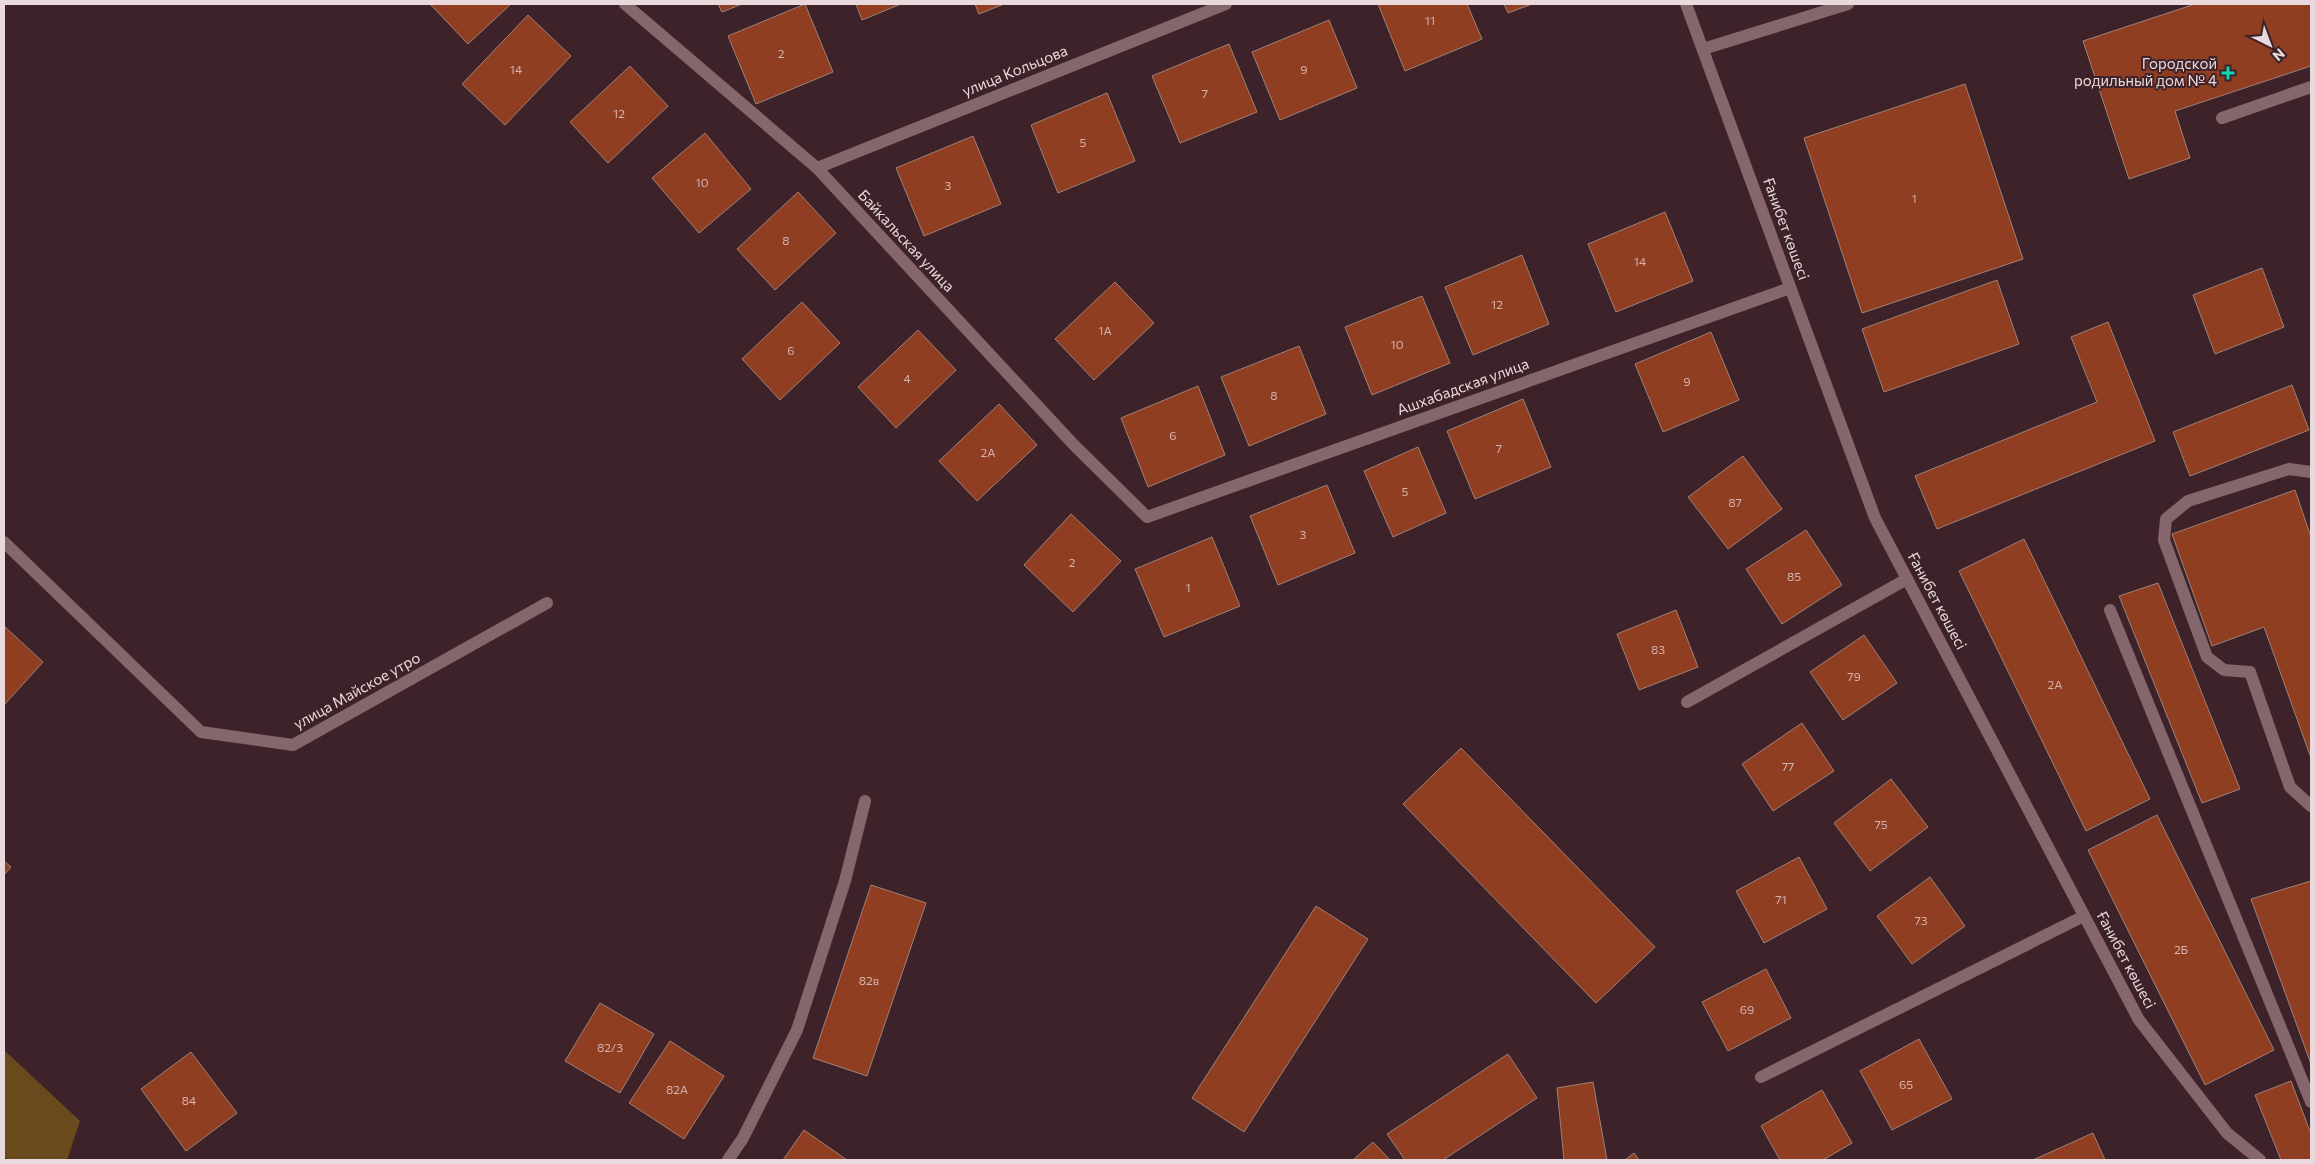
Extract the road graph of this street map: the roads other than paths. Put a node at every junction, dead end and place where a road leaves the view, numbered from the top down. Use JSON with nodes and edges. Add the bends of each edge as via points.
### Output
{"nodes":[{"id":1,"x":625,"y":4,"type":"edge"},
{"id":2,"x":1226,"y":4,"type":"edge"},
{"id":3,"x":1686,"y":4,"type":"edge"},
{"id":4,"x":1848,"y":4,"type":"edge"},
{"id":5,"x":1703,"y":49,"type":"junction"},
{"id":6,"x":2311,"y":87,"type":"edge"},
{"id":7,"x":2222,"y":118,"type":"dead end"},
{"id":8,"x":816,"y":168,"type":"junction"},
{"id":9,"x":1790,"y":288,"type":"junction"},
{"id":10,"x":2311,"y":472,"type":"edge"},
{"id":11,"x":1147,"y":517,"type":"joint"},
{"id":12,"x":4,"y":542,"type":"edge"},
{"id":13,"x":1907,"y":579,"type":"junction"},
{"id":14,"x":547,"y":603,"type":"dead end"},
{"id":15,"x":2110,"y":610,"type":"dead end"},
{"id":16,"x":1687,"y":702,"type":"dead end"},
{"id":17,"x":865,"y":802,"type":"dead end"},
{"id":18,"x":2311,"y":806,"type":"edge"},
{"id":19,"x":2084,"y":916,"type":"junction"},
{"id":20,"x":1761,"y":1076,"type":"dead end"},
{"id":21,"x":2311,"y":1102,"type":"edge"},
{"id":22,"x":728,"y":1160,"type":"edge"},
{"id":23,"x":2260,"y":1160,"type":"edge"}],
"edges":[{"from":1,"to":8,"type":"street","name":"Байкальская улица"},
{"from":2,"to":8,"type":"street","name":"улица Кольцова"},
{"from":3,"to":5,"type":"street","name":"Ғанибет көшесі"},
{"from":4,"to":5,"type":"street"},
{"from":5,"to":9,"type":"street","name":"Ғанибет көшесі"},
{"from":6,"to":7,"type":"street"},
{"from":8,"to":11,"type":"street","name":"Байкальская улица","via":[[1073,444]]},
{"from":9,"to":11,"type":"street","name":"Ашхабадская улица"},
{"from":9,"to":13,"type":"street","name":"Ғанибет көшесі","via":[[1875,518]]},
{"from":10,"to":18,"type":"street","via":[[2289,469],[2188,501],[2166,519],[2164,540],[2207,657],[2224,670],[2250,672],[2290,787]]},
{"from":12,"to":14,"type":"street","name":"улица Майское утро","via":[[201,732],[293,745]]},
{"from":13,"to":16,"type":"street"},
{"from":13,"to":19,"type":"street","name":"Ғанибет көшесі"},
{"from":15,"to":21,"type":"street"},
{"from":17,"to":22,"type":"street","via":[[845,881],[797,1030]]},
{"from":19,"to":20,"type":"street"},
{"from":19,"to":23,"type":"street","name":"Ғанибет көшесі","via":[[2139,1020],[2227,1133]]}]}
